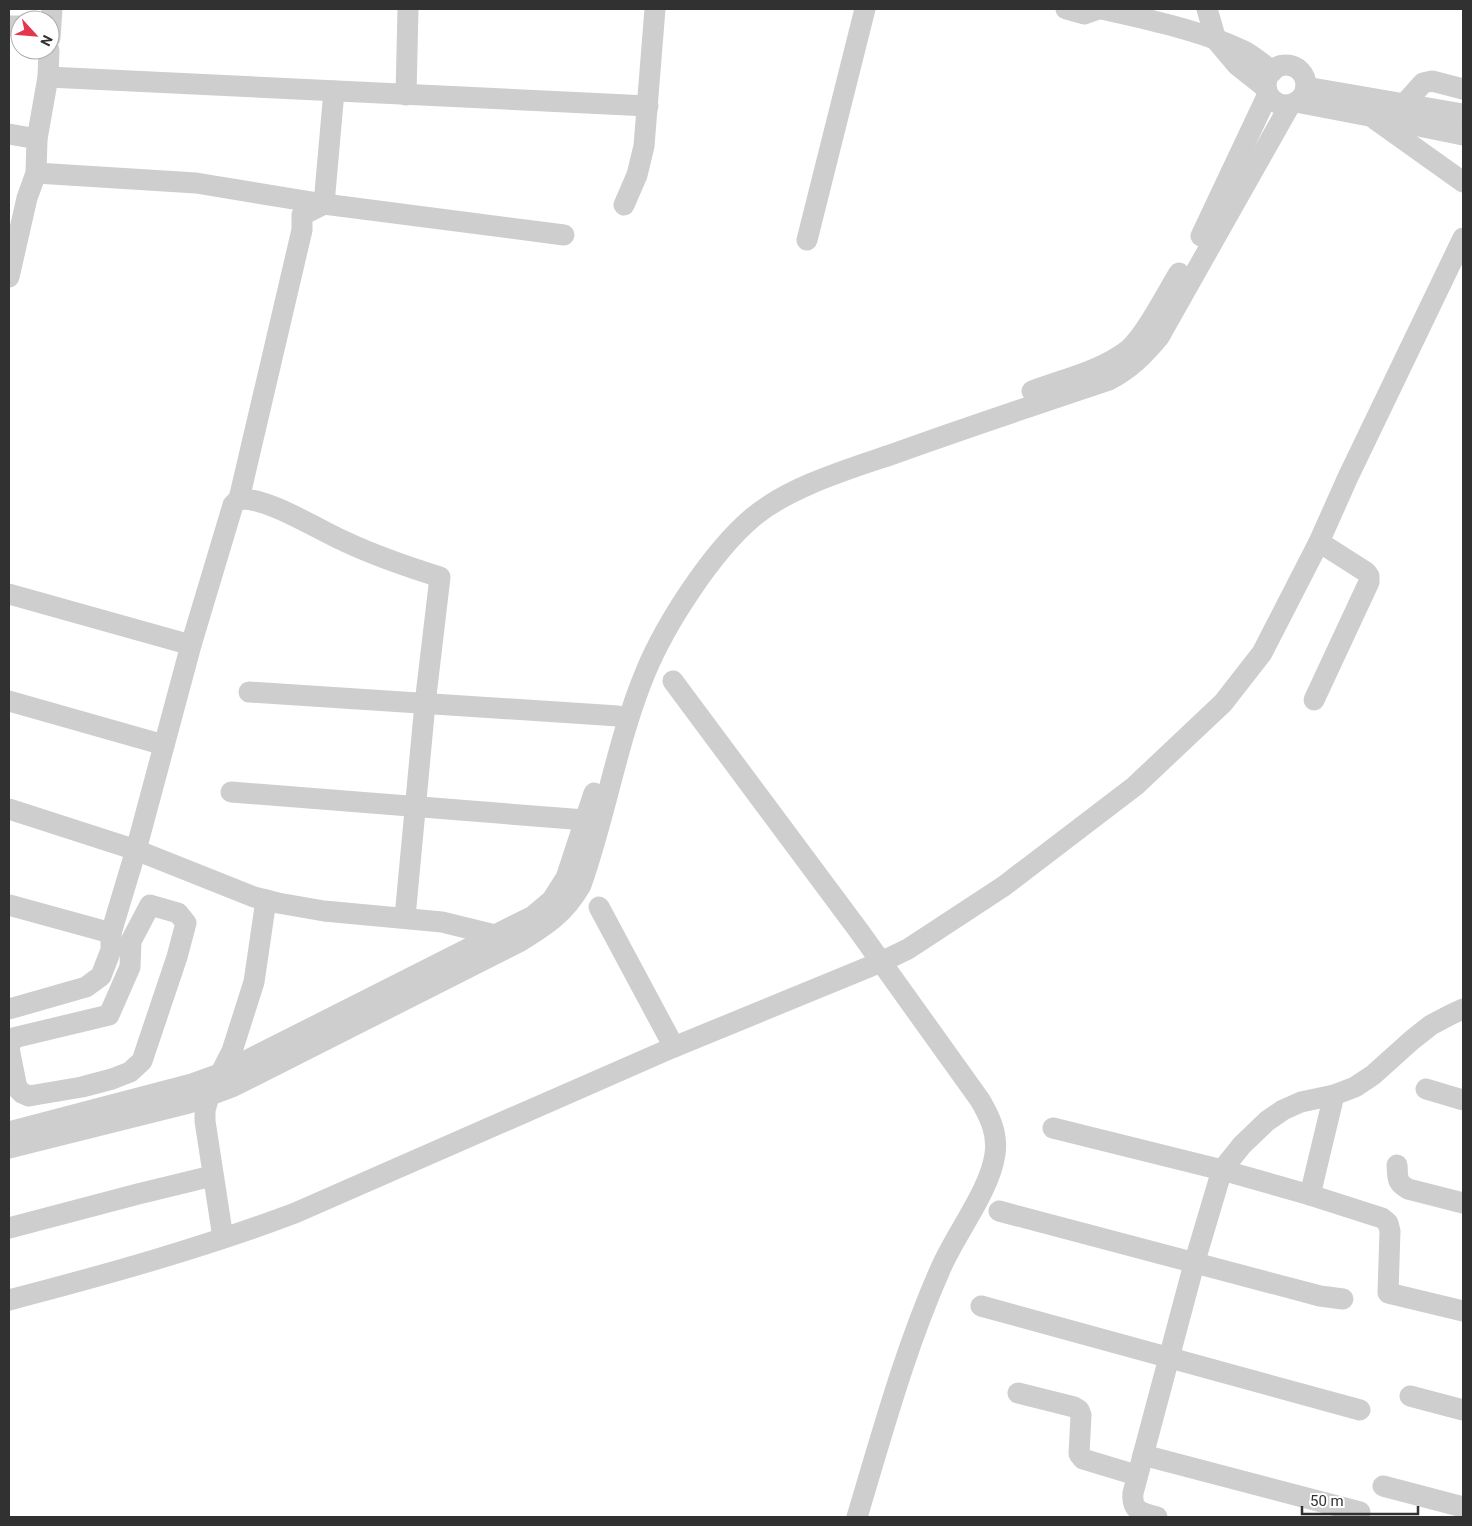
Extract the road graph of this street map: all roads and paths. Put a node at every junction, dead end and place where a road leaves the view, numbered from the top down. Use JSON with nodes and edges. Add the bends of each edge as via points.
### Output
{"nodes":[{"id":1,"x":408,"y":9,"type":"edge"},
{"id":2,"x":655,"y":9,"type":"edge"},
{"id":3,"x":865,"y":9,"type":"edge"},
{"id":4,"x":1066,"y":9,"type":"edge"},
{"id":5,"x":1100,"y":9,"type":"edge"},
{"id":6,"x":1208,"y":9,"type":"edge"},
{"id":7,"x":1216,"y":40,"type":"junction"},
{"id":8,"x":49,"y":60,"type":"edge"},
{"id":9,"x":48,"y":77,"type":"junction"},
{"id":10,"x":1269,"y":84,"type":"junction"},
{"id":11,"x":1463,"y":89,"type":"edge"},
{"id":12,"x":334,"y":91,"type":"junction"},
{"id":13,"x":406,"y":95,"type":"junction"},
{"id":14,"x":1297,"y":98,"type":"junction"},
{"id":15,"x":1405,"y":104,"type":"junction"},
{"id":16,"x":648,"y":106,"type":"junction"},
{"id":17,"x":1463,"y":114,"type":"edge"},
{"id":18,"x":1369,"y":116,"type":"junction"},
{"id":19,"x":1425,"y":117,"type":"junction"},
{"id":20,"x":9,"y":134,"type":"edge"},
{"id":21,"x":1463,"y":135,"type":"edge"},
{"id":22,"x":38,"y":139,"type":"junction"},
{"id":23,"x":36,"y":173,"type":"junction"},
{"id":24,"x":1463,"y":182,"type":"edge"},
{"id":25,"x":324,"y":204,"type":"junction"},
{"id":26,"x":624,"y":206,"type":"dead end"},
{"id":27,"x":564,"y":234,"type":"dead end"},
{"id":28,"x":1463,"y":238,"type":"edge"},
{"id":29,"x":807,"y":240,"type":"dead end"},
{"id":30,"x":9,"y":275,"type":"edge"},
{"id":31,"x":239,"y":499,"type":"junction"},
{"id":32,"x":1319,"y":542,"type":"junction"},
{"id":33,"x":9,"y":594,"type":"edge"},
{"id":34,"x":683,"y":596,"type":"junction"},
{"id":35,"x":190,"y":645,"type":"junction"},
{"id":36,"x":673,"y":681,"type":"dead end"},
{"id":37,"x":249,"y":692,"type":"dead end"},
{"id":38,"x":1314,"y":700,"type":"dead end"},
{"id":39,"x":9,"y":701,"type":"edge"},
{"id":40,"x":425,"y":704,"type":"junction"},
{"id":41,"x":618,"y":716,"type":"junction"},
{"id":42,"x":164,"y":745,"type":"junction"},
{"id":43,"x":231,"y":792,"type":"dead end"},
{"id":44,"x":416,"y":805,"type":"junction"},
{"id":45,"x":9,"y":809,"type":"edge"},
{"id":46,"x":586,"y":820,"type":"junction"},
{"id":47,"x":136,"y":850,"type":"junction"},
{"id":48,"x":266,"y":900,"type":"junction"},
{"id":49,"x":9,"y":905,"type":"edge"},
{"id":50,"x":599,"y":907,"type":"dead end"},
{"id":51,"x":405,"y":917,"type":"junction"},
{"id":52,"x":111,"y":933,"type":"junction"},
{"id":53,"x":496,"y":935,"type":"junction"},
{"id":54,"x":881,"y":962,"type":"junction"},
{"id":55,"x":9,"y":1009,"type":"edge"},
{"id":56,"x":1463,"y":1009,"type":"edge"},
{"id":57,"x":674,"y":1047,"type":"junction"},
{"id":58,"x":220,"y":1074,"type":"junction"},
{"id":59,"x":82,"y":1088,"type":"junction"},
{"id":60,"x":1426,"y":1089,"type":"dead end"},
{"id":61,"x":1334,"y":1095,"type":"junction"},
{"id":62,"x":209,"y":1096,"type":"junction"},
{"id":63,"x":1463,"y":1100,"type":"edge"},
{"id":64,"x":87,"y":1112,"type":"junction"},
{"id":65,"x":1053,"y":1128,"type":"dead end"},
{"id":66,"x":9,"y":1132,"type":"edge"},
{"id":67,"x":9,"y":1148,"type":"edge"},
{"id":68,"x":1397,"y":1165,"type":"dead end"},
{"id":69,"x":1222,"y":1170,"type":"junction"},
{"id":70,"x":212,"y":1176,"type":"junction"},
{"id":71,"x":1310,"y":1195,"type":"junction"},
{"id":72,"x":1463,"y":1203,"type":"edge"},
{"id":73,"x":999,"y":1211,"type":"dead end"},
{"id":74,"x":9,"y":1228,"type":"edge"},
{"id":75,"x":223,"y":1238,"type":"junction"},
{"id":76,"x":1194,"y":1264,"type":"junction"},
{"id":77,"x":9,"y":1300,"type":"edge"},
{"id":78,"x":1343,"y":1300,"type":"dead end"},
{"id":79,"x":981,"y":1306,"type":"dead end"},
{"id":80,"x":1463,"y":1311,"type":"edge"},
{"id":81,"x":1170,"y":1356,"type":"junction"},
{"id":82,"x":1018,"y":1393,"type":"dead end"},
{"id":83,"x":1410,"y":1396,"type":"dead end"},
{"id":84,"x":1360,"y":1410,"type":"dead end"},
{"id":85,"x":1463,"y":1410,"type":"edge"},
{"id":86,"x":1143,"y":1455,"type":"junction"},
{"id":87,"x":1136,"y":1475,"type":"junction"},
{"id":88,"x":1383,"y":1486,"type":"dead end"},
{"id":89,"x":1463,"y":1507,"type":"edge"},
{"id":90,"x":1360,"y":1512,"type":"dead end"},
{"id":91,"x":857,"y":1517,"type":"edge"},
{"id":92,"x":1157,"y":1517,"type":"edge"}],
"edges":[{"from":1,"to":13,"type":"street"},
{"from":2,"to":16,"type":"street"},
{"from":3,"to":29,"type":"street"},
{"from":4,"to":5,"type":"street","via":[[1084,14]]},
{"from":5,"to":7,"type":"street","via":[[1166,24]]},
{"from":6,"to":7,"type":"street"},
{"from":7,"to":10,"type":"street","via":[[1237,65]]},
{"from":8,"to":9,"type":"street"},
{"from":9,"to":12,"type":"street"},
{"from":9,"to":22,"type":"street"},
{"from":10,"to":14,"type":"street","via":[[1277,103]]},
{"from":10,"to":14,"type":"street","via":[[1280,67],[1292,66],[1303,74]]},
{"from":10,"to":34,"type":"street","via":[[1203,233],[1139,338],[1129,349],[1101,366],[779,485],[754,501],[735,520],[705,556]]},
{"from":11,"to":15,"type":"street","via":[[1432,81],[1423,83]]},
{"from":12,"to":13,"type":"street"},
{"from":12,"to":25,"type":"street"},
{"from":13,"to":16,"type":"street"},
{"from":14,"to":15,"type":"street"},
{"from":14,"to":18,"type":"street"},
{"from":14,"to":34,"type":"street","via":[[1158,336],[1135,364],[1109,380],[868,462],[786,496],[752,518]]},
{"from":15,"to":19,"type":"street"},
{"from":16,"to":26,"type":"street","via":[[638,176]]},
{"from":17,"to":19,"type":"street"},
{"from":18,"to":19,"type":"street"},
{"from":18,"to":24,"type":"street"},
{"from":19,"to":21,"type":"street"},
{"from":20,"to":22,"type":"street"},
{"from":22,"to":23,"type":"street"},
{"from":23,"to":25,"type":"street","via":[[196,184]]},
{"from":23,"to":30,"type":"street"},
{"from":25,"to":27,"type":"street"},
{"from":25,"to":31,"type":"street","via":[[302,216],[302,230]]},
{"from":28,"to":32,"type":"street"},
{"from":31,"to":35,"type":"street","via":[[233,505]]},
{"from":31,"to":40,"type":"street","via":[[247,498],[280,510],[351,545],[440,577]]},
{"from":32,"to":38,"type":"street","via":[[1366,572],[1369,582]]},
{"from":32,"to":54,"type":"street","via":[[1262,653],[1223,704],[1135,786],[1004,886],[908,949]]},
{"from":33,"to":35,"type":"street"},
{"from":34,"to":41,"type":"street","via":[[643,653]]},
{"from":34,"to":62,"type":"street","via":[[645,673],[584,877],[563,911],[519,942],[259,1074]]},
{"from":35,"to":42,"type":"street"},
{"from":36,"to":54,"type":"street"},
{"from":37,"to":40,"type":"street"},
{"from":39,"to":42,"type":"street"},
{"from":40,"to":41,"type":"street"},
{"from":40,"to":44,"type":"street"},
{"from":41,"to":46,"type":"street"},
{"from":42,"to":47,"type":"street"},
{"from":43,"to":44,"type":"street"},
{"from":44,"to":46,"type":"street"},
{"from":44,"to":51,"type":"street"},
{"from":45,"to":47,"type":"street"},
{"from":46,"to":53,"type":"street","via":[[566,878],[552,900],[532,916]]},
{"from":47,"to":48,"type":"street"},
{"from":47,"to":52,"type":"street"},
{"from":48,"to":51,"type":"street","via":[[324,911]]},
{"from":48,"to":58,"type":"street","via":[[254,982],[232,1051]]},
{"from":49,"to":52,"type":"street"},
{"from":50,"to":57,"type":"street"},
{"from":51,"to":53,"type":"street"},
{"from":52,"to":55,"type":"street","via":[[111,950],[101,976],[86,987]]},
{"from":53,"to":58,"type":"street"},
{"from":54,"to":57,"type":"street"},
{"from":54,"to":91,"type":"street","via":[[980,1100],[990,1118],[996,1154],[987,1179],[940,1268],[914,1336]]},
{"from":56,"to":61,"type":"street","via":[[1431,1025],[1355,1087]]},
{"from":57,"to":75,"type":"street","via":[[304,1209]]},
{"from":58,"to":62,"type":"street"},
{"from":58,"to":64,"type":"street"},
{"from":59,"to":59,"type":"street","via":[[130,1072],[142,1061],[186,923],[178,913],[150,905],[131,941],[130,967],[109,1015],[13,1038],[9,1048],[17,1088],[22,1093],[29,1096]]},
{"from":59,"to":64,"type":"street"},
{"from":60,"to":63,"type":"street"},
{"from":61,"to":69,"type":"street","via":[[1302,1102],[1266,1121]]},
{"from":61,"to":71,"type":"street"},
{"from":62,"to":67,"type":"street"},
{"from":62,"to":70,"type":"street","via":[[205,1121]]},
{"from":64,"to":66,"type":"street"},
{"from":65,"to":69,"type":"street"},
{"from":68,"to":72,"type":"street","via":[[1398,1180],[1408,1189]]},
{"from":69,"to":71,"type":"street"},
{"from":69,"to":76,"type":"street"},
{"from":70,"to":74,"type":"street"},
{"from":70,"to":75,"type":"street"},
{"from":71,"to":80,"type":"street","via":[[1372,1214],[1388,1223],[1388,1294]]},
{"from":73,"to":76,"type":"street"},
{"from":75,"to":77,"type":"street"},
{"from":76,"to":78,"type":"street"},
{"from":76,"to":81,"type":"street"},
{"from":79,"to":81,"type":"street"},
{"from":81,"to":84,"type":"street"},
{"from":81,"to":86,"type":"street"},
{"from":82,"to":87,"type":"street","via":[[1079,1410],[1079,1454],[1083,1459]]},
{"from":83,"to":85,"type":"street"},
{"from":86,"to":87,"type":"street"},
{"from":86,"to":90,"type":"street"},
{"from":87,"to":92,"type":"street","via":[[1134,1506]]},
{"from":88,"to":89,"type":"street"}]}
